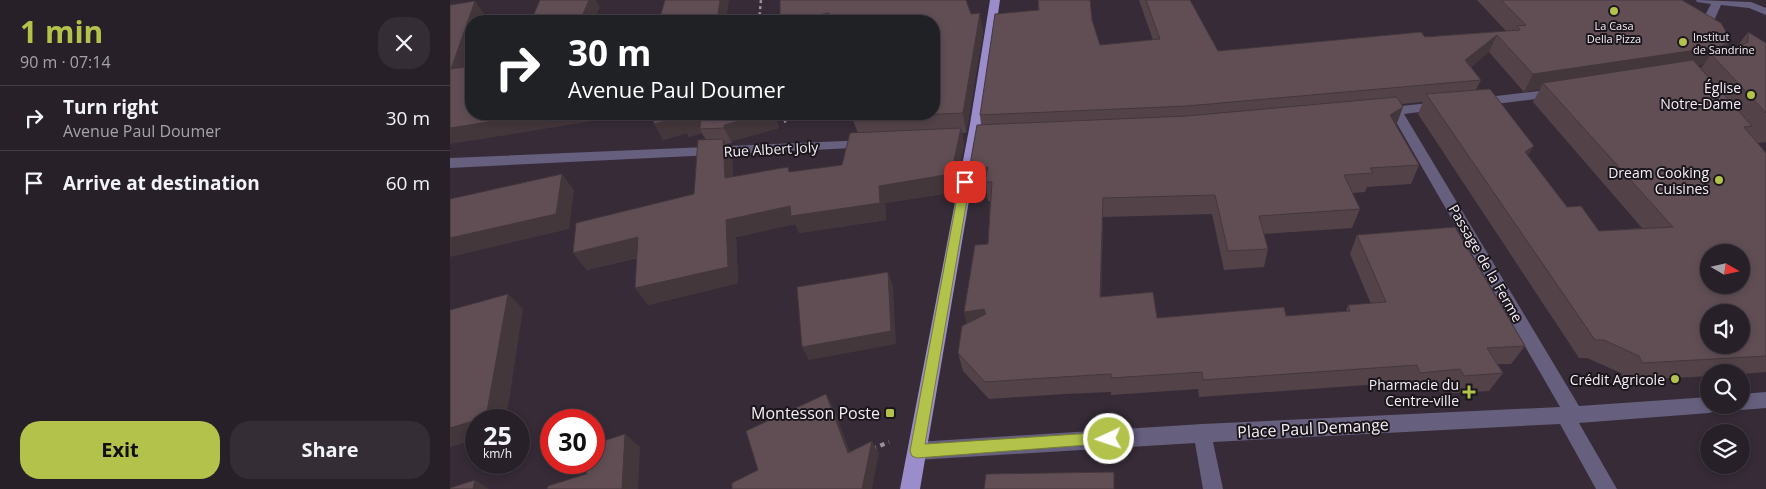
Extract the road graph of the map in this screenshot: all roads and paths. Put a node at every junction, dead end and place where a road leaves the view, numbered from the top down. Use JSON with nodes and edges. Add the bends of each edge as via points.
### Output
{"nodes":[{"id":1,"x":762,"y":0,"type":"edge"},
{"id":2,"x":995,"y":0,"type":"edge"},
{"id":3,"x":1701,"y":0,"type":"edge"},
{"id":4,"x":1765,"y":0,"type":"edge"},
{"id":5,"x":1717,"y":3,"type":"junction"},
{"id":6,"x":1750,"y":3,"type":"edge"},
{"id":7,"x":1766,"y":12,"type":"edge"},
{"id":8,"x":759,"y":15,"type":"edge"},
{"id":9,"x":1719,"y":45,"type":"edge"},
{"id":10,"x":1567,"y":92,"type":"edge"},
{"id":11,"x":1395,"y":110,"type":"junction"},
{"id":12,"x":1366,"y":113,"type":"edge"},
{"id":13,"x":978,"y":139,"type":"junction"},
{"id":14,"x":956,"y":140,"type":"edge"},
{"id":15,"x":883,"y":143,"type":"edge"},
{"id":16,"x":450,"y":163,"type":"edge"},
{"id":17,"x":1766,"y":400,"type":"edge"},
{"id":18,"x":1750,"y":401,"type":"edge"},
{"id":19,"x":1700,"y":406,"type":"edge"},
{"id":20,"x":1570,"y":416,"type":"junction"},
{"id":21,"x":1202,"y":433,"type":"junction"},
{"id":22,"x":918,"y":444,"type":"junction"},
{"id":23,"x":868,"y":451,"type":"edge"},
{"id":24,"x":910,"y":489,"type":"edge"},
{"id":25,"x":1213,"y":489,"type":"edge"},
{"id":26,"x":1607,"y":489,"type":"edge"}],
"edges":[{"from":1,"to":8,"type":"path"},
{"from":2,"to":13,"type":"main road"},
{"from":3,"to":5,"type":"street"},
{"from":4,"to":6,"type":"street"},
{"from":5,"to":6,"type":"street"},
{"from":5,"to":9,"type":"street","via":[[1707,23]]},
{"from":6,"to":7,"type":"street"},
{"from":10,"to":11,"type":"street"},
{"from":11,"to":12,"type":"street"},
{"from":11,"to":20,"type":"street","name":"Passage de la Ferme"},
{"from":13,"to":14,"type":"street"},
{"from":13,"to":22,"type":"main road"},
{"from":15,"to":16,"type":"street","name":"Rue Albert Joly"},
{"from":17,"to":18,"type":"street"},
{"from":19,"to":20,"type":"street","name":"Place Paul Demange"},
{"from":20,"to":21,"type":"street","name":"Place Paul Demange"},
{"from":20,"to":26,"type":"street","name":"Passage de la Ferme"},
{"from":21,"to":22,"type":"street","name":"Place Paul Demange"},
{"from":21,"to":25,"type":"street"},
{"from":22,"to":23,"type":"path","via":[[885,442]]},
{"from":22,"to":24,"type":"main road"}]}
